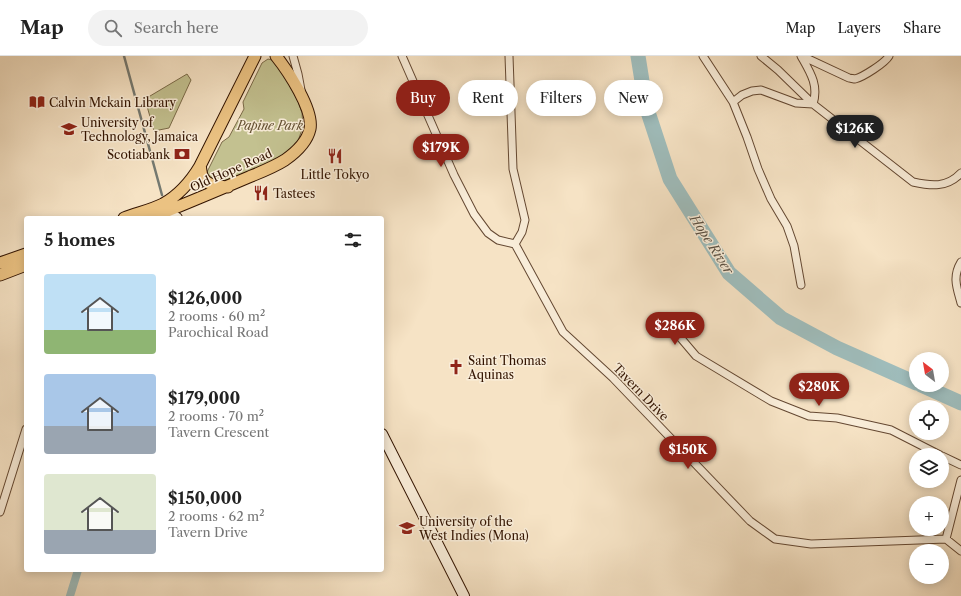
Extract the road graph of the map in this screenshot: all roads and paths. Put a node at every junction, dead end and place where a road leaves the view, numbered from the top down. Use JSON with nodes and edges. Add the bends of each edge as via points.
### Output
{"nodes":[{"id":1,"x":255,"y":56,"type":"edge"},
{"id":2,"x":276,"y":56,"type":"edge"},
{"id":3,"x":293,"y":56,"type":"edge"},
{"id":4,"x":402,"y":56,"type":"edge"},
{"id":5,"x":509,"y":56,"type":"edge"},
{"id":6,"x":703,"y":56,"type":"edge"},
{"id":7,"x":761,"y":56,"type":"edge"},
{"id":8,"x":802,"y":56,"type":"edge"},
{"id":9,"x":888,"y":56,"type":"edge"},
{"id":10,"x":304,"y":102,"type":"junction"},
{"id":11,"x":733,"y":102,"type":"junction"},
{"id":12,"x":813,"y":104,"type":"junction"},
{"id":13,"x":200,"y":166,"type":"junction"},
{"id":14,"x":961,"y":173,"type":"edge"},
{"id":15,"x":229,"y":187,"type":"junction"},
{"id":16,"x":163,"y":208,"type":"junction"},
{"id":17,"x":132,"y":216,"type":"edge"},
{"id":18,"x":153,"y":216,"type":"edge"},
{"id":19,"x":173,"y":216,"type":"edge"},
{"id":20,"x":515,"y":244,"type":"junction"},
{"id":21,"x":24,"y":255,"type":"edge"},
{"id":22,"x":0,"y":263,"type":"edge"},
{"id":23,"x":24,"y":266,"type":"edge"},
{"id":24,"x":960,"y":267,"type":"edge"},
{"id":25,"x":0,"y":275,"type":"edge"},
{"id":26,"x":801,"y":285,"type":"dead end"},
{"id":27,"x":961,"y":303,"type":"edge"},
{"id":28,"x":668,"y":323,"type":"dead end"},
{"id":29,"x":24,"y":435,"type":"edge"},
{"id":30,"x":384,"y":438,"type":"edge"},
{"id":31,"x":927,"y":448,"type":"edge"},
{"id":32,"x":949,"y":459,"type":"edge"},
{"id":33,"x":961,"y":465,"type":"edge"},
{"id":34,"x":961,"y":480,"type":"edge"},
{"id":35,"x":0,"y":512,"type":"edge"},
{"id":36,"x":946,"y":539,"type":"junction"},
{"id":37,"x":961,"y":550,"type":"edge"},
{"id":38,"x":464,"y":596,"type":"edge"}],
"edges":[{"from":1,"to":13,"type":"main road","name":"Old Hope Road"},
{"from":2,"to":10,"type":"main road","name":"Old Hope Road"},
{"from":3,"to":10,"type":"street"},
{"from":4,"to":20,"type":"street","via":[[454,175],[474,214],[488,233],[498,240]]},
{"from":5,"to":20,"type":"street","via":[[513,170],[525,220]]},
{"from":6,"to":11,"type":"street"},
{"from":7,"to":12,"type":"street"},
{"from":8,"to":9,"type":"street","via":[[855,79],[881,65]]},
{"from":8,"to":12,"type":"street","via":[[815,83]]},
{"from":10,"to":15,"type":"main road","name":"Old Hope Road","via":[[310,118],[310,130],[304,142],[294,153],[268,170]]},
{"from":11,"to":12,"type":"street","via":[[742,95],[761,90],[796,103]]},
{"from":11,"to":26,"type":"street","via":[[758,169],[787,226],[794,246]]},
{"from":12,"to":14,"type":"street","via":[[913,182],[937,186]]},
{"from":13,"to":15,"type":"main road","via":[[202,176],[209,183]]},
{"from":13,"to":16,"type":"main road","name":"Old Hope Road","via":[[192,179],[168,200]]},
{"from":15,"to":16,"type":"main road","name":"Old Hope Road"},
{"from":16,"to":17,"type":"main road","name":"Old Hope Road"},
{"from":16,"to":18,"type":"main road","name":"Old Hope Road"},
{"from":16,"to":19,"type":"street"},
{"from":20,"to":36,"type":"street","name":"Tavern Drive","via":[[563,332],[613,378],[750,521],[776,540],[811,544]]},
{"from":21,"to":22,"type":"main road"},
{"from":23,"to":25,"type":"main road"},
{"from":24,"to":27,"type":"street","via":[[955,282]]},
{"from":28,"to":31,"type":"street","via":[[696,356],[771,401],[809,416],[837,418],[891,430]]},
{"from":29,"to":35,"type":"street"},
{"from":30,"to":38,"type":"street"},
{"from":32,"to":33,"type":"street"},
{"from":34,"to":36,"type":"street"},
{"from":36,"to":37,"type":"street"}]}
